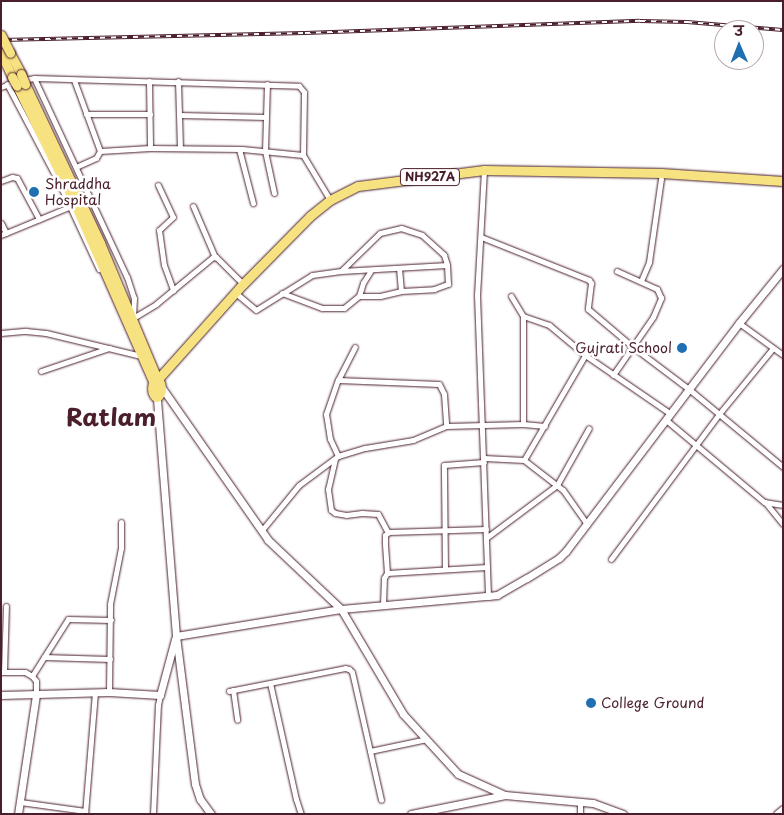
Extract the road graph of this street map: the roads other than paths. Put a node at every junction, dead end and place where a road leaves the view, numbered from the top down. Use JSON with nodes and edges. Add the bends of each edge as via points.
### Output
{"nodes":[{"id":1,"x":1,"y":35,"type":"edge"},
{"id":2,"x":4,"y":54,"type":"edge"},
{"id":3,"x":13,"y":78,"type":"junction"},
{"id":4,"x":34,"y":78,"type":"junction"},
{"id":5,"x":74,"y":80,"type":"junction"},
{"id":6,"x":149,"y":81,"type":"junction"},
{"id":7,"x":178,"y":81,"type":"junction"},
{"id":8,"x":267,"y":84,"type":"junction"},
{"id":9,"x":1,"y":87,"type":"edge"},
{"id":10,"x":86,"y":114,"type":"junction"},
{"id":11,"x":150,"y":114,"type":"junction"},
{"id":12,"x":180,"y":115,"type":"junction"},
{"id":13,"x":266,"y":117,"type":"junction"},
{"id":14,"x":150,"y":148,"type":"junction"},
{"id":15,"x":180,"y":148,"type":"junction"},
{"id":16,"x":239,"y":149,"type":"junction"},
{"id":17,"x":100,"y":151,"type":"junction"},
{"id":18,"x":265,"y":151,"type":"junction"},
{"id":19,"x":303,"y":154,"type":"junction"},
{"id":20,"x":76,"y":168,"type":"junction"},
{"id":21,"x":484,"y":173,"type":"junction"},
{"id":22,"x":661,"y":179,"type":"junction"},
{"id":23,"x":1,"y":181,"type":"edge"},
{"id":24,"x":783,"y":181,"type":"edge"},
{"id":25,"x":158,"y":185,"type":"dead end"},
{"id":26,"x":783,"y":187,"type":"edge"},
{"id":27,"x":274,"y":193,"type":"dead end"},
{"id":28,"x":330,"y":200,"type":"junction"},
{"id":29,"x":253,"y":203,"type":"dead end"},
{"id":30,"x":193,"y":206,"type":"dead end"},
{"id":31,"x":69,"y":207,"type":"junction"},
{"id":32,"x":39,"y":219,"type":"junction"},
{"id":33,"x":1,"y":223,"type":"edge"},
{"id":34,"x":4,"y":234,"type":"edge"},
{"id":35,"x":481,"y":237,"type":"junction"},
{"id":36,"x":214,"y":257,"type":"junction"},
{"id":37,"x":447,"y":265,"type":"junction"},
{"id":38,"x":399,"y":268,"type":"junction"},
{"id":39,"x":783,"y":269,"type":"edge"},
{"id":40,"x":371,"y":270,"type":"junction"},
{"id":41,"x":341,"y":271,"type":"junction"},
{"id":42,"x":617,"y":271,"type":"dead end"},
{"id":43,"x":641,"y":281,"type":"junction"},
{"id":44,"x":244,"y":286,"type":"junction"},
{"id":45,"x":173,"y":290,"type":"junction"},
{"id":46,"x":402,"y":291,"type":"junction"},
{"id":47,"x":282,"y":293,"type":"junction"},
{"id":48,"x":238,"y":295,"type":"junction"},
{"id":49,"x":359,"y":296,"type":"junction"},
{"id":50,"x":511,"y":296,"type":"dead end"},
{"id":51,"x":523,"y":316,"type":"junction"},
{"id":52,"x":129,"y":319,"type":"junction"},
{"id":53,"x":739,"y":323,"type":"junction"},
{"id":54,"x":1,"y":333,"type":"edge"},
{"id":55,"x":354,"y":347,"type":"dead end"},
{"id":56,"x":632,"y":347,"type":"junction"},
{"id":57,"x":109,"y":348,"type":"junction"},
{"id":58,"x":773,"y":348,"type":"junction"},
{"id":59,"x":585,"y":355,"type":"junction"},
{"id":60,"x":783,"y":355,"type":"edge"},
{"id":61,"x":141,"y":356,"type":"junction"},
{"id":62,"x":42,"y":371,"type":"dead end"},
{"id":63,"x":613,"y":375,"type":"junction"},
{"id":64,"x":338,"y":380,"type":"junction"},
{"id":65,"x":157,"y":382,"type":"junction"},
{"id":66,"x":690,"y":390,"type":"junction"},
{"id":67,"x":719,"y":414,"type":"junction"},
{"id":68,"x":668,"y":417,"type":"junction"},
{"id":69,"x":483,"y":424,"type":"junction"},
{"id":70,"x":523,"y":424,"type":"junction"},
{"id":71,"x":446,"y":426,"type":"junction"},
{"id":72,"x":545,"y":426,"type":"junction"},
{"id":73,"x":589,"y":428,"type":"dead end"},
{"id":74,"x":696,"y":445,"type":"junction"},
{"id":75,"x":336,"y":457,"type":"junction"},
{"id":76,"x":484,"y":460,"type":"junction"},
{"id":77,"x":524,"y":460,"type":"junction"},
{"id":78,"x":783,"y":467,"type":"edge"},
{"id":79,"x":557,"y":485,"type":"junction"},
{"id":80,"x":764,"y":502,"type":"junction"},
{"id":81,"x":783,"y":505,"type":"edge"},
{"id":82,"x":121,"y":522,"type":"dead end"},
{"id":83,"x":586,"y":524,"type":"junction"},
{"id":84,"x":783,"y":524,"type":"edge"},
{"id":85,"x":486,"y":529,"type":"junction"},
{"id":86,"x":262,"y":530,"type":"junction"},
{"id":87,"x":444,"y":531,"type":"junction"},
{"id":88,"x":388,"y":533,"type":"junction"},
{"id":89,"x":486,"y":538,"type":"junction"},
{"id":90,"x":611,"y":559,"type":"dead end"},
{"id":91,"x":487,"y":567,"type":"junction"},
{"id":92,"x":445,"y":569,"type":"junction"},
{"id":93,"x":387,"y":573,"type":"junction"},
{"id":94,"x":488,"y":596,"type":"junction"},
{"id":95,"x":383,"y":605,"type":"junction"},
{"id":96,"x":6,"y":606,"type":"dead end"},
{"id":97,"x":341,"y":608,"type":"junction"},
{"id":98,"x":111,"y":620,"type":"junction"},
{"id":99,"x":176,"y":636,"type":"junction"},
{"id":100,"x":44,"y":657,"type":"junction"},
{"id":101,"x":110,"y":659,"type":"junction"},
{"id":102,"x":3,"y":672,"type":"edge"},
{"id":103,"x":32,"y":676,"type":"junction"},
{"id":104,"x":270,"y":683,"type":"junction"},
{"id":105,"x":94,"y":692,"type":"junction"},
{"id":106,"x":109,"y":692,"type":"junction"},
{"id":107,"x":1,"y":695,"type":"edge"},
{"id":108,"x":36,"y":695,"type":"junction"},
{"id":109,"x":160,"y":695,"type":"junction"},
{"id":110,"x":237,"y":720,"type":"dead end"},
{"id":111,"x":427,"y":740,"type":"junction"},
{"id":112,"x":370,"y":751,"type":"junction"},
{"id":113,"x":505,"y":795,"type":"junction"},
{"id":114,"x":381,"y":800,"type":"dead end"},
{"id":115,"x":20,"y":802,"type":"junction"},
{"id":116,"x":580,"y":802,"type":"junction"},
{"id":117,"x":783,"y":810,"type":"edge"},
{"id":118,"x":85,"y":812,"type":"edge"},
{"id":119,"x":419,"y":813,"type":"edge"},
{"id":120,"x":18,"y":814,"type":"edge"},
{"id":121,"x":152,"y":814,"type":"edge"},
{"id":122,"x":211,"y":814,"type":"edge"},
{"id":123,"x":301,"y":814,"type":"edge"},
{"id":124,"x":410,"y":814,"type":"edge"},
{"id":125,"x":580,"y":814,"type":"edge"},
{"id":126,"x":623,"y":814,"type":"edge"},
{"id":127,"x":777,"y":814,"type":"edge"}],
"edges":[{"from":1,"to":2,"type":"highway","bridge":true},
{"from":2,"to":3,"type":"highway"},
{"from":3,"to":4,"type":"street"},
{"from":3,"to":9,"type":"street"},
{"from":3,"to":31,"type":"street"},
{"from":3,"to":52,"type":"highway","bridge":true,"via":[[21,85],[100,243]]},
{"from":4,"to":5,"type":"street"},
{"from":4,"to":20,"type":"street"},
{"from":5,"to":6,"type":"street"},
{"from":5,"to":10,"type":"street"},
{"from":6,"to":7,"type":"street"},
{"from":6,"to":11,"type":"street"},
{"from":7,"to":8,"type":"street"},
{"from":7,"to":12,"type":"street"},
{"from":8,"to":13,"type":"street"},
{"from":8,"to":19,"type":"street","via":[[299,86],[304,90]]},
{"from":10,"to":11,"type":"street"},
{"from":10,"to":17,"type":"street"},
{"from":11,"to":14,"type":"street"},
{"from":12,"to":13,"type":"street"},
{"from":12,"to":15,"type":"street"},
{"from":13,"to":18,"type":"street"},
{"from":14,"to":15,"type":"street"},
{"from":14,"to":17,"type":"street"},
{"from":15,"to":16,"type":"street"},
{"from":16,"to":18,"type":"street"},
{"from":16,"to":29,"type":"street"},
{"from":17,"to":20,"type":"street","via":[[96,158]]},
{"from":18,"to":19,"type":"street"},
{"from":18,"to":27,"type":"street"},
{"from":19,"to":28,"type":"street"},
{"from":20,"to":52,"type":"street","via":[[134,298]]},
{"from":21,"to":22,"type":"highway","number":"NH927A"},
{"from":21,"to":24,"type":"highway","number":"NH927A","via":[[661,173]]},
{"from":21,"to":28,"type":"highway","number":"NH927A","via":[[358,186]]},
{"from":21,"to":35,"type":"street"},
{"from":21,"to":44,"type":"highway","number":"NH927A","via":[[365,190],[332,204]]},
{"from":22,"to":26,"type":"highway","number":"NH927A"},
{"from":22,"to":43,"type":"street","via":[[649,262]]},
{"from":23,"to":32,"type":"street","via":[[17,178]]},
{"from":25,"to":45,"type":"street","via":[[173,217],[159,230],[164,265]]},
{"from":28,"to":44,"type":"highway","number":"NH927A","via":[[310,216]]},
{"from":30,"to":36,"type":"street"},
{"from":31,"to":32,"type":"street"},
{"from":31,"to":52,"type":"street"},
{"from":32,"to":34,"type":"street"},
{"from":33,"to":34,"type":"street"},
{"from":35,"to":56,"type":"street","via":[[589,280],[588,309]]},
{"from":35,"to":69,"type":"street","via":[[477,295]]},
{"from":36,"to":44,"type":"street"},
{"from":36,"to":45,"type":"street"},
{"from":37,"to":38,"type":"street"},
{"from":37,"to":41,"type":"street","via":[[444,255],[422,235],[401,228],[380,234]]},
{"from":37,"to":46,"type":"street","via":[[448,284],[434,289]]},
{"from":38,"to":40,"type":"street"},
{"from":38,"to":46,"type":"street"},
{"from":39,"to":53,"type":"main road"},
{"from":40,"to":41,"type":"street"},
{"from":40,"to":49,"type":"street"},
{"from":41,"to":47,"type":"street","via":[[312,275]]},
{"from":42,"to":43,"type":"street"},
{"from":43,"to":56,"type":"street","via":[[660,291],[662,298],[654,317]]},
{"from":44,"to":48,"type":"highway","number":"NH927A"},
{"from":44,"to":65,"type":"highway","number":"NH927A"},
{"from":45,"to":52,"type":"street"},
{"from":46,"to":49,"type":"street"},
{"from":47,"to":48,"type":"street","via":[[256,310]]},
{"from":47,"to":49,"type":"street","via":[[322,308],[344,308]]},
{"from":48,"to":65,"type":"highway","number":"NH927A"},
{"from":50,"to":51,"type":"street"},
{"from":51,"to":59,"type":"street","via":[[549,325]]},
{"from":51,"to":70,"type":"street"},
{"from":52,"to":61,"type":"highway"},
{"from":52,"to":65,"type":"highway"},
{"from":53,"to":58,"type":"street"},
{"from":53,"to":66,"type":"main road"},
{"from":54,"to":57,"type":"street","via":[[46,333]]},
{"from":55,"to":64,"type":"street"},
{"from":56,"to":63,"type":"street"},
{"from":56,"to":66,"type":"street"},
{"from":57,"to":61,"type":"street"},
{"from":57,"to":62,"type":"street"},
{"from":58,"to":60,"type":"street"},
{"from":58,"to":67,"type":"street"},
{"from":59,"to":63,"type":"street"},
{"from":59,"to":72,"type":"street"},
{"from":61,"to":65,"type":"highway"},
{"from":63,"to":68,"type":"street"},
{"from":64,"to":71,"type":"street","via":[[440,384],[444,394]]},
{"from":64,"to":75,"type":"street","via":[[326,414]]},
{"from":65,"to":86,"type":"main road"},
{"from":65,"to":99,"type":"main road"},
{"from":66,"to":67,"type":"street"},
{"from":66,"to":68,"type":"main road"},
{"from":67,"to":74,"type":"street"},
{"from":67,"to":78,"type":"street"},
{"from":68,"to":74,"type":"street"},
{"from":68,"to":83,"type":"main road"},
{"from":69,"to":70,"type":"street"},
{"from":69,"to":71,"type":"street"},
{"from":69,"to":76,"type":"street"},
{"from":70,"to":72,"type":"street"},
{"from":71,"to":75,"type":"street","via":[[413,440],[365,448]]},
{"from":72,"to":77,"type":"street"},
{"from":73,"to":79,"type":"street"},
{"from":74,"to":80,"type":"street"},
{"from":74,"to":90,"type":"street"},
{"from":75,"to":86,"type":"street","via":[[298,485]]},
{"from":75,"to":88,"type":"street","via":[[328,489],[331,510],[346,515],[378,514]]},
{"from":76,"to":77,"type":"street"},
{"from":76,"to":85,"type":"street"},
{"from":76,"to":87,"type":"street","via":[[444,465]]},
{"from":77,"to":79,"type":"street"},
{"from":79,"to":83,"type":"street"},
{"from":79,"to":89,"type":"street"},
{"from":80,"to":81,"type":"street"},
{"from":80,"to":84,"type":"street"},
{"from":82,"to":98,"type":"street","via":[[121,548],[110,604]]},
{"from":83,"to":94,"type":"main road","via":[[559,558],[497,595]]},
{"from":85,"to":87,"type":"street"},
{"from":85,"to":89,"type":"street"},
{"from":86,"to":97,"type":"main road","via":[[268,540]]},
{"from":87,"to":88,"type":"street"},
{"from":87,"to":92,"type":"street"},
{"from":88,"to":93,"type":"street","via":[[385,541]]},
{"from":89,"to":91,"type":"street"},
{"from":91,"to":92,"type":"street"},
{"from":91,"to":94,"type":"street"},
{"from":92,"to":93,"type":"street"},
{"from":93,"to":95,"type":"street"},
{"from":94,"to":95,"type":"main road"},
{"from":95,"to":97,"type":"main road"},
{"from":96,"to":102,"type":"street"},
{"from":97,"to":99,"type":"main road"},
{"from":97,"to":111,"type":"main road","via":[[403,714]]},
{"from":98,"to":100,"type":"street","via":[[68,619]]},
{"from":98,"to":101,"type":"street"},
{"from":99,"to":109,"type":"main road"},
{"from":99,"to":122,"type":"main road","via":[[195,784],[200,799]]},
{"from":100,"to":101,"type":"street"},
{"from":100,"to":103,"type":"street"},
{"from":101,"to":106,"type":"street"},
{"from":102,"to":103,"type":"street","via":[[25,672]]},
{"from":103,"to":108,"type":"street","via":[[36,681]]},
{"from":104,"to":110,"type":"street","via":[[231,690]]},
{"from":104,"to":112,"type":"street","via":[[349,669]]},
{"from":104,"to":123,"type":"street"},
{"from":105,"to":106,"type":"main road"},
{"from":105,"to":108,"type":"main road"},
{"from":105,"to":118,"type":"street"},
{"from":106,"to":109,"type":"main road"},
{"from":107,"to":108,"type":"main road"},
{"from":108,"to":115,"type":"main road"},
{"from":109,"to":121,"type":"street"},
{"from":111,"to":112,"type":"street"},
{"from":111,"to":113,"type":"main road","via":[[458,774]]},
{"from":112,"to":114,"type":"street"},
{"from":113,"to":116,"type":"main road"},
{"from":113,"to":119,"type":"main road"},
{"from":115,"to":118,"type":"street"},
{"from":115,"to":120,"type":"main road"},
{"from":116,"to":125,"type":"street"},
{"from":116,"to":126,"type":"main road"},
{"from":117,"to":127,"type":"main road"},
{"from":119,"to":124,"type":"main road"}]}
